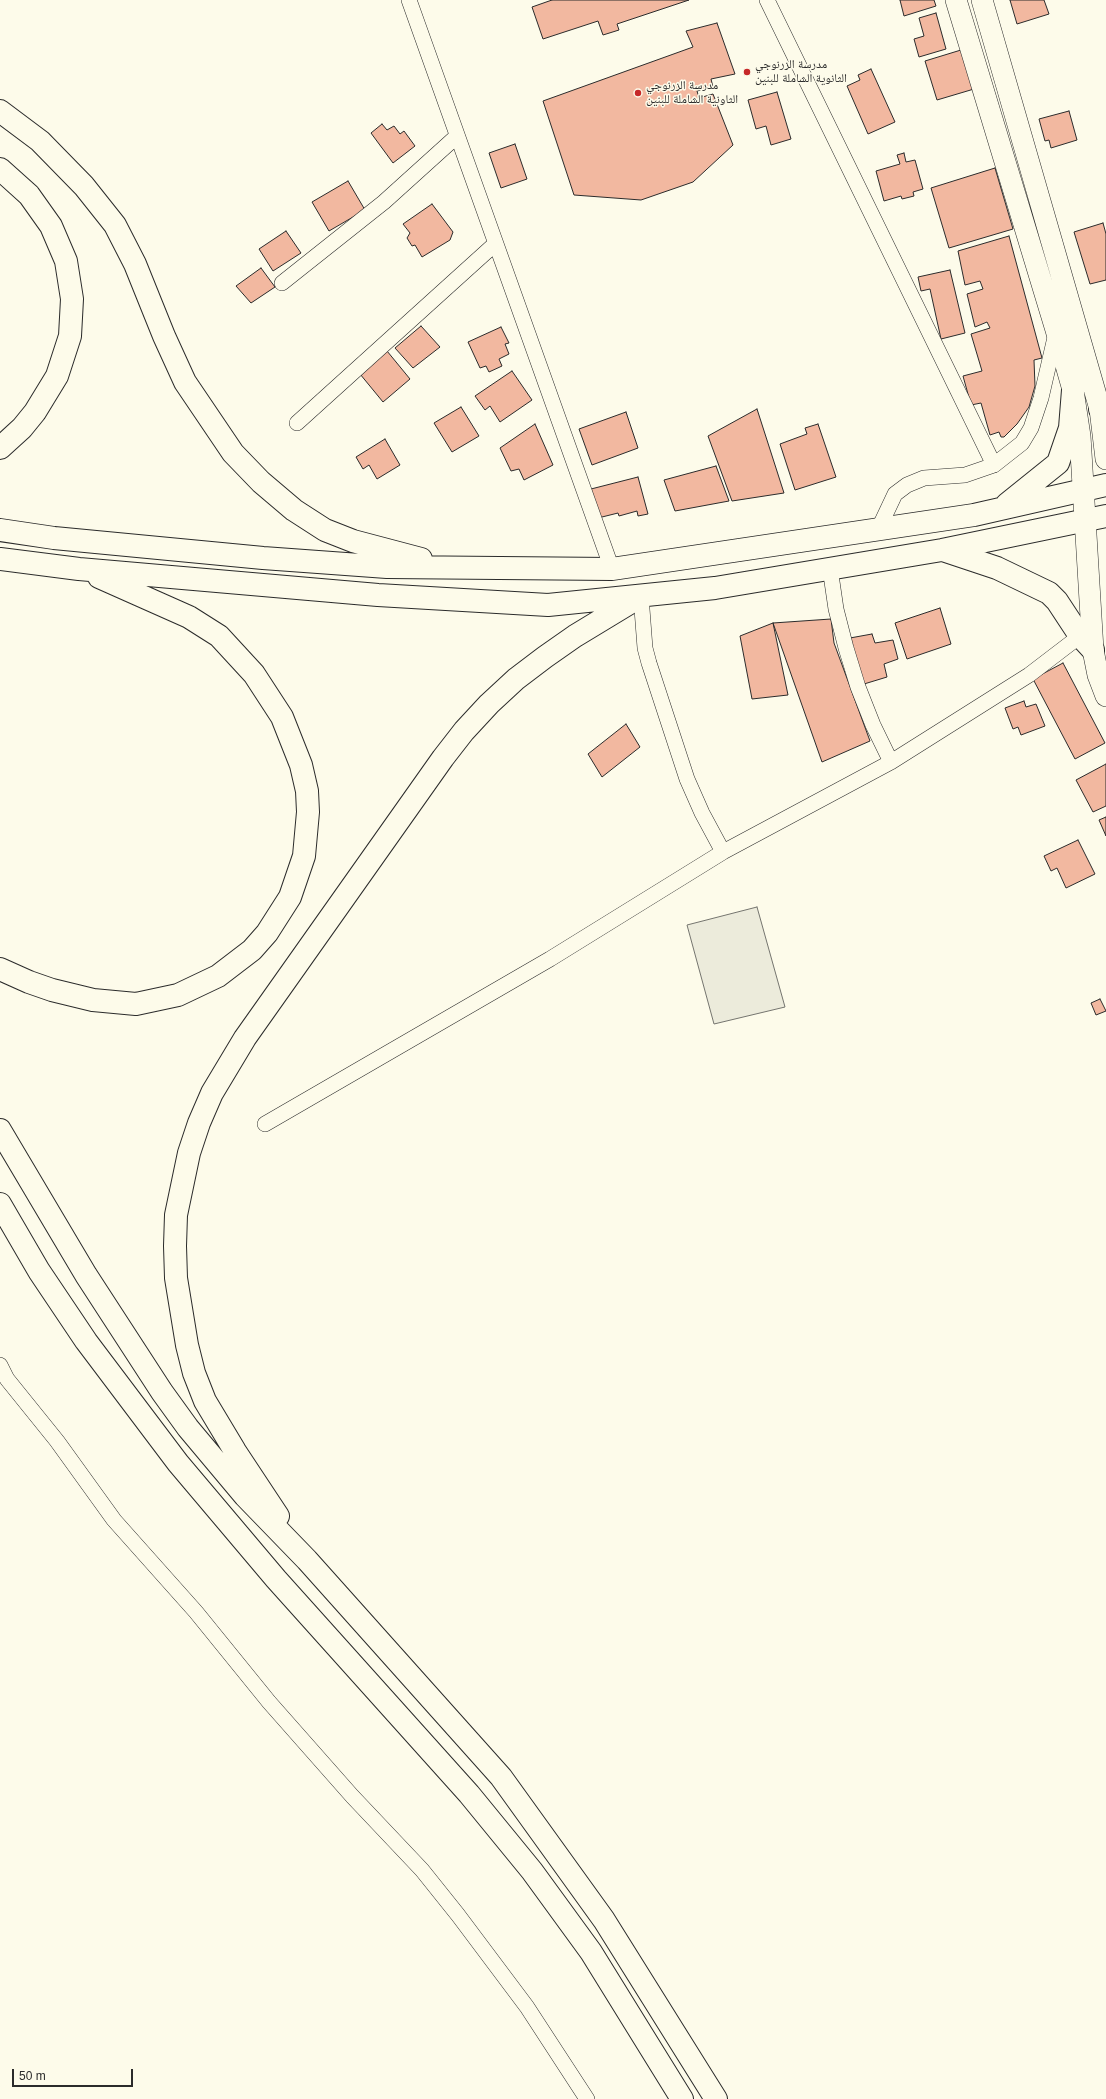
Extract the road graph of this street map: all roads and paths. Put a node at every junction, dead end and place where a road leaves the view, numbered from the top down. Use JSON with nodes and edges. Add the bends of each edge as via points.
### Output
{"nodes":[{"id":1,"x":409,"y":0,"type":"edge"},
{"id":2,"x":766,"y":0,"type":"edge"},
{"id":3,"x":956,"y":0,"type":"edge"},
{"id":4,"x":982,"y":0,"type":"edge"},
{"id":5,"x":0,"y":111,"type":"edge"},
{"id":6,"x":457,"y":136,"type":"junction"},
{"id":7,"x":0,"y":169,"type":"edge"},
{"id":8,"x":495,"y":244,"type":"junction"},
{"id":9,"x":282,"y":283,"type":"dead end"},
{"id":10,"x":1056,"y":330,"type":"junction"},
{"id":11,"x":1072,"y":390,"type":"junction"},
{"id":12,"x":1103,"y":412,"type":"edge"},
{"id":13,"x":297,"y":424,"type":"dead end"},
{"id":14,"x":0,"y":448,"type":"edge"},
{"id":15,"x":1106,"y":459,"type":"edge"},
{"id":16,"x":994,"y":465,"type":"junction"},
{"id":17,"x":1106,"y":485,"type":"edge"},
{"id":18,"x":1084,"y":488,"type":"junction"},
{"id":19,"x":1003,"y":508,"type":"junction"},
{"id":20,"x":1106,"y":516,"type":"edge"},
{"id":21,"x":1085,"y":522,"type":"junction"},
{"id":22,"x":0,"y":530,"type":"edge"},
{"id":23,"x":878,"y":530,"type":"junction"},
{"id":24,"x":942,"y":550,"type":"junction"},
{"id":25,"x":0,"y":559,"type":"edge"},
{"id":26,"x":830,"y":568,"type":"junction"},
{"id":27,"x":79,"y":569,"type":"junction"},
{"id":28,"x":461,"y":569,"type":"junction"},
{"id":29,"x":612,"y":569,"type":"junction"},
{"id":30,"x":641,"y":596,"type":"junction"},
{"id":31,"x":1086,"y":643,"type":"junction"},
{"id":32,"x":1106,"y":696,"type":"edge"},
{"id":33,"x":891,"y":762,"type":"junction"},
{"id":34,"x":723,"y":852,"type":"junction"},
{"id":35,"x":0,"y":969,"type":"edge"},
{"id":36,"x":265,"y":1124,"type":"dead end"},
{"id":37,"x":0,"y":1130,"type":"edge"},
{"id":38,"x":0,"y":1204,"type":"edge"},
{"id":39,"x":0,"y":1216,"type":"edge"},
{"id":40,"x":18,"y":1236,"type":"junction"},
{"id":41,"x":2,"y":1376,"type":"edge"},
{"id":42,"x":307,"y":1560,"type":"junction"},
{"id":43,"x":587,"y":2099,"type":"edge"},
{"id":44,"x":682,"y":2099,"type":"edge"},
{"id":45,"x":716,"y":2099,"type":"edge"}],
"edges":[{"from":1,"to":6,"type":"street"},
{"from":2,"to":16,"type":"street"},
{"from":3,"to":10,"type":"main road"},
{"from":4,"to":12,"type":"main road"},
{"from":5,"to":28,"type":"highway","via":[[40,141],[84,186],[115,225],[135,264],[185,382],[233,454],[261,482],[294,510],[325,530],[380,549]]},
{"from":6,"to":8,"type":"street"},
{"from":6,"to":9,"type":"street","via":[[384,202]]},
{"from":7,"to":14,"type":"highway","via":[[29,195],[51,226],[66,261],[72,299],[70,336],[57,376],[35,412]]},
{"from":8,"to":13,"type":"street"},
{"from":8,"to":29,"type":"street"},
{"from":10,"to":11,"type":"main road"},
{"from":10,"to":16,"type":"street","via":[[1032,428],[1022,443]]},
{"from":11,"to":18,"type":"main road","via":[[1080,436]]},
{"from":11,"to":19,"type":"highway","via":[[1070,428],[1058,463]]},
{"from":12,"to":15,"type":"main road"},
{"from":16,"to":23,"type":"street","via":[[965,476],[924,478],[908,485],[895,494]]},
{"from":17,"to":18,"type":"highway"},
{"from":18,"to":19,"type":"highway"},
{"from":18,"to":21,"type":"main road"},
{"from":19,"to":23,"type":"highway"},
{"from":20,"to":21,"type":"highway"},
{"from":21,"to":24,"type":"highway"},
{"from":21,"to":31,"type":"main road"},
{"from":22,"to":28,"type":"highway","via":[[54,538],[262,558],[387,567]]},
{"from":23,"to":29,"type":"highway"},
{"from":24,"to":26,"type":"highway"},
{"from":24,"to":31,"type":"highway","via":[[997,568],[1044,590],[1057,601]]},
{"from":25,"to":27,"type":"highway"},
{"from":26,"to":30,"type":"highway","via":[[715,588]]},
{"from":26,"to":33,"type":"street","via":[[836,609],[858,687]]},
{"from":27,"to":30,"type":"highway","via":[[370,594],[548,605]]},
{"from":27,"to":35,"type":"highway","via":[[189,617],[219,636],[254,674],[282,717],[301,766],[307,791],[308,812],[304,856],[290,897],[279,916],[252,950],[218,976],[178,995],[136,1004],[93,1000],[52,990]]},
{"from":28,"to":29,"type":"highway"},
{"from":30,"to":34,"type":"street","via":[[645,648],[649,663],[688,779],[702,813]]},
{"from":30,"to":42,"type":"highway","via":[[575,636],[522,675],[489,704],[464,731],[244,1038],[212,1093],[196,1130],[181,1183],[176,1214],[176,1278],[187,1345],[202,1394],[219,1426]]},
{"from":31,"to":32,"type":"main road"},
{"from":31,"to":33,"type":"street","via":[[1029,675]]},
{"from":33,"to":34,"type":"street"},
{"from":34,"to":36,"type":"street","via":[[543,963]]},
{"from":37,"to":42,"type":"highway","via":[[82,1268],[162,1392],[216,1463],[270,1524]]},
{"from":38,"to":40,"type":"highway"},
{"from":39,"to":40,"type":"highway"},
{"from":40,"to":44,"type":"highway","via":[[86,1341],[178,1463],[276,1579],[469,1794],[532,1871],[599,1964]]},
{"from":41,"to":43,"type":"street","via":[[57,1441],[114,1520],[196,1612],[269,1702],[352,1796],[427,1875],[527,2007]]},
{"from":42,"to":45,"type":"highway","via":[[501,1777],[571,1872],[637,1969]]}]}
